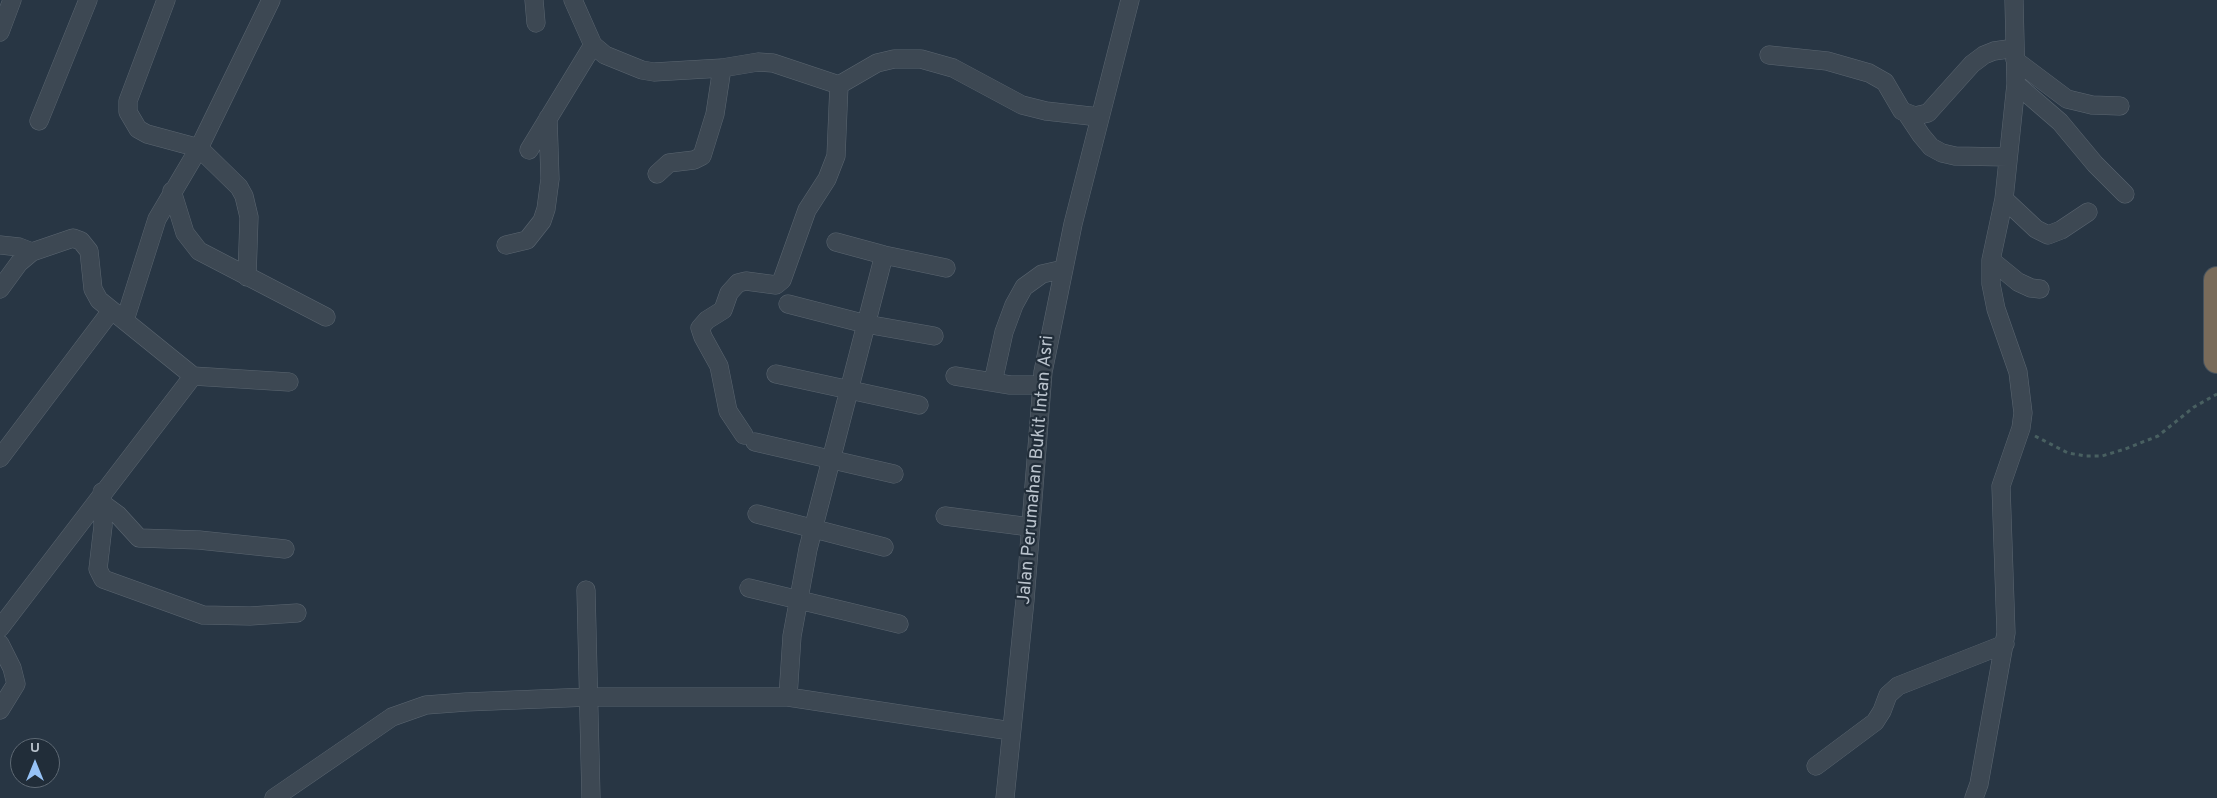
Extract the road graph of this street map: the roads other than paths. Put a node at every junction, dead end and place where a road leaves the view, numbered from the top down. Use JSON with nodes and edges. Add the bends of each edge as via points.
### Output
{"nodes":[{"id":1,"x":12,"y":0,"type":"edge"},
{"id":2,"x":88,"y":0,"type":"edge"},
{"id":3,"x":166,"y":0,"type":"edge"},
{"id":4,"x":534,"y":0,"type":"edge"},
{"id":5,"x":573,"y":0,"type":"edge"},
{"id":6,"x":1130,"y":0,"type":"edge"},
{"id":7,"x":2014,"y":0,"type":"edge"},
{"id":8,"x":266,"y":1,"type":"edge"},
{"id":9,"x":536,"y":22,"type":"dead end"},
{"id":10,"x":0,"y":32,"type":"edge"},
{"id":11,"x":593,"y":45,"type":"junction"},
{"id":12,"x":2015,"y":54,"type":"junction"},
{"id":13,"x":1769,"y":55,"type":"dead end"},
{"id":14,"x":722,"y":68,"type":"junction"},
{"id":15,"x":2016,"y":84,"type":"junction"},
{"id":16,"x":839,"y":85,"type":"junction"},
{"id":17,"x":2120,"y":106,"type":"dead end"},
{"id":18,"x":1907,"y":114,"type":"junction"},
{"id":19,"x":1100,"y":117,"type":"junction"},
{"id":20,"x":548,"y":118,"type":"junction"},
{"id":21,"x":40,"y":121,"type":"dead end"},
{"id":22,"x":199,"y":148,"type":"junction"},
{"id":23,"x":529,"y":150,"type":"dead end"},
{"id":24,"x":2008,"y":157,"type":"junction"},
{"id":25,"x":656,"y":174,"type":"dead end"},
{"id":26,"x":172,"y":191,"type":"junction"},
{"id":27,"x":2125,"y":194,"type":"dead end"},
{"id":28,"x":2004,"y":198,"type":"junction"},
{"id":29,"x":2088,"y":212,"type":"dead end"},
{"id":30,"x":836,"y":242,"type":"dead end"},
{"id":31,"x":0,"y":245,"type":"edge"},
{"id":32,"x":506,"y":245,"type":"dead end"},
{"id":33,"x":32,"y":252,"type":"junction"},
{"id":34,"x":884,"y":255,"type":"junction"},
{"id":35,"x":1991,"y":260,"type":"junction"},
{"id":36,"x":946,"y":268,"type":"dead end"},
{"id":37,"x":1064,"y":270,"type":"junction"},
{"id":38,"x":247,"y":277,"type":"junction"},
{"id":39,"x":2217,"y":280,"type":"edge"},
{"id":40,"x":0,"y":289,"type":"edge"},
{"id":41,"x":2040,"y":289,"type":"dead end"},
{"id":42,"x":788,"y":304,"type":"dead end"},
{"id":43,"x":118,"y":315,"type":"junction"},
{"id":44,"x":326,"y":317,"type":"dead end"},
{"id":45,"x":866,"y":324,"type":"junction"},
{"id":46,"x":934,"y":336,"type":"dead end"},
{"id":47,"x":2217,"y":360,"type":"edge"},
{"id":48,"x":776,"y":374,"type":"dead end"},
{"id":49,"x":193,"y":376,"type":"junction"},
{"id":50,"x":955,"y":376,"type":"dead end"},
{"id":51,"x":289,"y":382,"type":"dead end"},
{"id":52,"x":993,"y":382,"type":"junction"},
{"id":53,"x":1042,"y":385,"type":"junction"},
{"id":54,"x":849,"y":390,"type":"junction"},
{"id":55,"x":919,"y":405,"type":"dead end"},
{"id":56,"x":0,"y":458,"type":"edge"},
{"id":57,"x":831,"y":460,"type":"junction"},
{"id":58,"x":894,"y":474,"type":"dead end"},
{"id":59,"x":102,"y":498,"type":"junction"},
{"id":60,"x":757,"y":514,"type":"dead end"},
{"id":61,"x":945,"y":516,"type":"dead end"},
{"id":62,"x":1030,"y":527,"type":"junction"},
{"id":63,"x":813,"y":529,"type":"junction"},
{"id":64,"x":884,"y":547,"type":"dead end"},
{"id":65,"x":285,"y":549,"type":"dead end"},
{"id":66,"x":749,"y":588,"type":"dead end"},
{"id":67,"x":586,"y":590,"type":"dead end"},
{"id":68,"x":797,"y":601,"type":"junction"},
{"id":69,"x":296,"y":613,"type":"dead end"},
{"id":70,"x":899,"y":624,"type":"dead end"},
{"id":71,"x":0,"y":628,"type":"edge"},
{"id":72,"x":0,"y":644,"type":"edge"},
{"id":73,"x":2005,"y":644,"type":"junction"},
{"id":74,"x":589,"y":697,"type":"junction"},
{"id":75,"x":788,"y":697,"type":"junction"},
{"id":76,"x":0,"y":710,"type":"edge"},
{"id":77,"x":1012,"y":731,"type":"junction"},
{"id":78,"x":1816,"y":766,"type":"dead end"},
{"id":79,"x":1980,"y":793,"type":"edge"},
{"id":80,"x":274,"y":798,"type":"edge"},
{"id":81,"x":591,"y":798,"type":"edge"},
{"id":82,"x":1005,"y":798,"type":"edge"}],
"edges":[{"from":1,"to":10,"type":"street"},
{"from":2,"to":21,"type":"street"},
{"from":3,"to":22,"type":"street","via":[[128,101],[128,112],[138,129]]},
{"from":4,"to":9,"type":"street"},
{"from":5,"to":11,"type":"street"},
{"from":6,"to":19,"type":"street","name":"Jalan Perumahan Bukit Intan Asri"},
{"from":7,"to":12,"type":"street"},
{"from":8,"to":22,"type":"street"},
{"from":11,"to":14,"type":"street","via":[[605,56],[642,70]]},
{"from":11,"to":20,"type":"street"},
{"from":12,"to":15,"type":"street"},
{"from":12,"to":17,"type":"street","via":[[2067,98],[2092,105]]},
{"from":12,"to":18,"type":"street","via":[[1994,51],[1984,55],[1928,113]]},
{"from":13,"to":18,"type":"street","via":[[1828,61],[1869,73],[1885,82],[1898,106]]},
{"from":14,"to":16,"type":"street","via":[[773,63]]},
{"from":14,"to":25,"type":"street","via":[[715,114],[702,156],[668,163]]},
{"from":15,"to":24,"type":"street"},
{"from":15,"to":27,"type":"street","via":[[2060,122]]},
{"from":16,"to":19,"type":"street","via":[[878,63],[894,59],[921,59],[953,68],[1022,105]]},
{"from":16,"to":57,"type":"street","via":[[836,156],[827,179],[807,210],[782,280],[776,285],[738,282],[729,293],[723,310],[700,328],[719,366],[728,411],[750,439]]},
{"from":18,"to":24,"type":"street","via":[[1921,136],[1942,153]]},
{"from":19,"to":37,"type":"street","name":"Jalan Perumahan Bukit Intan Asri"},
{"from":20,"to":23,"type":"street"},
{"from":20,"to":32,"type":"street","via":[[550,179],[546,209],[539,225],[526,240]]},
{"from":22,"to":26,"type":"street"},
{"from":22,"to":38,"type":"street","via":[[228,175],[244,196],[249,217]]},
{"from":24,"to":28,"type":"street"},
{"from":26,"to":38,"type":"street","via":[[191,243],[212,260]]},
{"from":26,"to":43,"type":"street","via":[[157,219]]},
{"from":28,"to":29,"type":"street","via":[[2042,234],[2054,234]]},
{"from":28,"to":35,"type":"street"},
{"from":30,"to":34,"type":"street"},
{"from":31,"to":33,"type":"street"},
{"from":33,"to":40,"type":"street","via":[[19,263]]},
{"from":33,"to":43,"type":"street","via":[[73,238],[82,240],[89,251],[94,291],[102,304]]},
{"from":34,"to":36,"type":"street"},
{"from":34,"to":45,"type":"street"},
{"from":35,"to":41,"type":"street","via":[[2018,282]]},
{"from":35,"to":73,"type":"street","via":[[1993,299],[2018,372],[2022,404],[2021,428],[2001,486]]},
{"from":37,"to":52,"type":"street","via":[[1042,274],[1024,286],[1004,332]]},
{"from":37,"to":53,"type":"street","name":"Jalan Perumahan Bukit Intan Asri","via":[[1049,335]]},
{"from":38,"to":44,"type":"street"},
{"from":39,"to":47,"type":"highway"},
{"from":42,"to":45,"type":"street"},
{"from":43,"to":49,"type":"street"},
{"from":43,"to":56,"type":"street"},
{"from":45,"to":46,"type":"street"},
{"from":45,"to":54,"type":"street"},
{"from":48,"to":54,"type":"street"},
{"from":49,"to":51,"type":"street"},
{"from":49,"to":59,"type":"street"},
{"from":50,"to":52,"type":"street"},
{"from":52,"to":53,"type":"street"},
{"from":53,"to":62,"type":"street","name":"Jalan Perumahan Bukit Intan Asri"},
{"from":54,"to":55,"type":"street"},
{"from":54,"to":57,"type":"street"},
{"from":57,"to":58,"type":"street"},
{"from":57,"to":63,"type":"street"},
{"from":59,"to":65,"type":"street","via":[[139,538],[199,540]]},
{"from":59,"to":69,"type":"street","via":[[103,526],[98,569],[107,582],[203,615]]},
{"from":59,"to":71,"type":"street"},
{"from":60,"to":63,"type":"street"},
{"from":61,"to":62,"type":"street"},
{"from":62,"to":77,"type":"street","name":"Jalan Perumahan Bukit Intan Asri"},
{"from":63,"to":64,"type":"street"},
{"from":63,"to":68,"type":"street"},
{"from":66,"to":68,"type":"street"},
{"from":67,"to":74,"type":"street"},
{"from":68,"to":70,"type":"street"},
{"from":68,"to":75,"type":"street"},
{"from":72,"to":76,"type":"street","via":[[16,684]]},
{"from":73,"to":78,"type":"street","via":[[1898,686],[1888,695],[1875,722]]},
{"from":73,"to":79,"type":"street"},
{"from":74,"to":75,"type":"street"},
{"from":74,"to":80,"type":"street","via":[[466,702],[410,709],[392,717]]},
{"from":74,"to":81,"type":"street"},
{"from":75,"to":77,"type":"street"},
{"from":77,"to":82,"type":"street","name":"Jalan Perumahan Bukit Intan Asri"}]}
